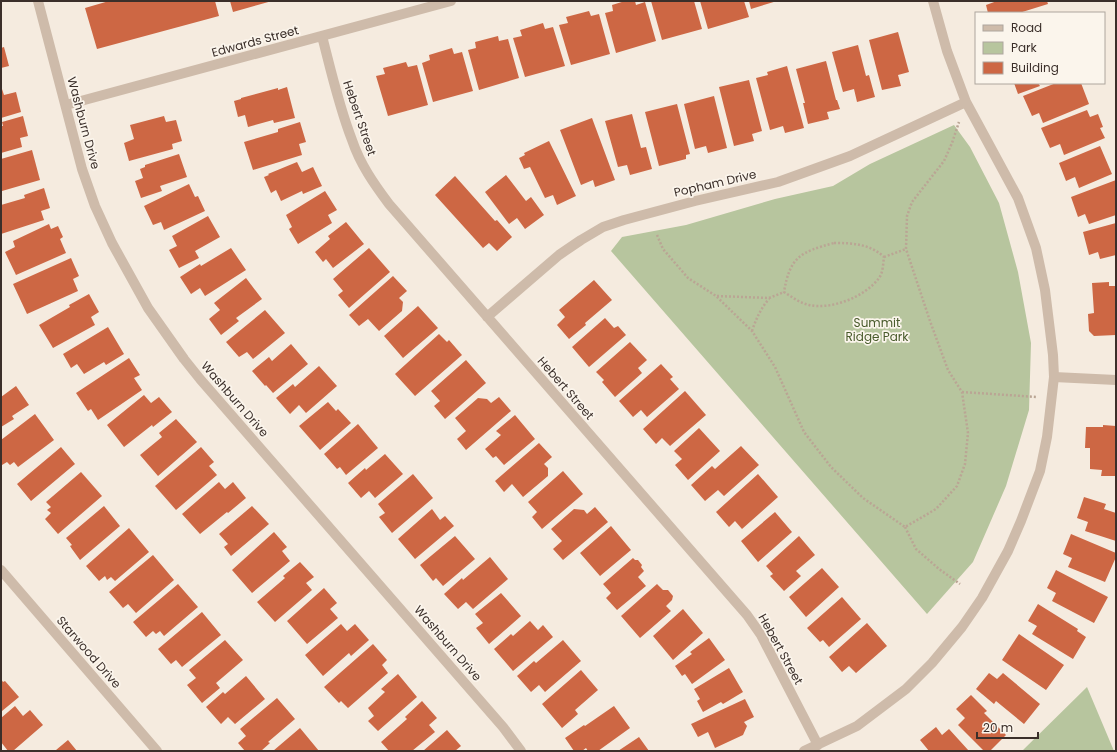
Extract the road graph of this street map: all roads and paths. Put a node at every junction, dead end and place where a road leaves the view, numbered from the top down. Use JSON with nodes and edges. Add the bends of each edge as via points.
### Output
{"nodes":[{"id":1,"x":38,"y":1,"type":"edge"},
{"id":2,"x":451,"y":1,"type":"edge"},
{"id":3,"x":933,"y":1,"type":"edge"},
{"id":4,"x":322,"y":36,"type":"junction"},
{"id":5,"x":966,"y":102,"type":"junction"},
{"id":6,"x":66,"y":105,"type":"junction"},
{"id":7,"x":657,"y":235,"type":"dead end"},
{"id":8,"x":906,"y":249,"type":"junction"},
{"id":9,"x":884,"y":257,"type":"junction"},
{"id":10,"x":784,"y":292,"type":"junction"},
{"id":11,"x":716,"y":296,"type":"junction"},
{"id":12,"x":770,"y":298,"type":"junction"},
{"id":13,"x":487,"y":317,"type":"junction"},
{"id":14,"x":752,"y":330,"type":"junction"},
{"id":15,"x":1054,"y":377,"type":"junction"},
{"id":16,"x":1116,"y":380,"type":"edge"},
{"id":17,"x":962,"y":392,"type":"junction"},
{"id":18,"x":1038,"y":397,"type":"dead end"},
{"id":19,"x":905,"y":528,"type":"junction"},
{"id":20,"x":1,"y":570,"type":"edge"},
{"id":21,"x":960,"y":584,"type":"dead end"},
{"id":22,"x":818,"y":745,"type":"junction"},
{"id":23,"x":157,"y":751,"type":"edge"},
{"id":24,"x":521,"y":751,"type":"edge"},
{"id":25,"x":804,"y":751,"type":"edge"}],
"edges":[{"from":1,"to":6,"type":"street","name":"Washburn Drive"},
{"from":2,"to":4,"type":"street","name":"Edwards Street"},
{"from":3,"to":5,"type":"street","via":[[947,51]]},
{"from":4,"to":6,"type":"street","name":"Edwards Street"},
{"from":4,"to":13,"type":"street","name":"Hebert Street","via":[[352,141],[374,185]]},
{"from":5,"to":8,"type":"path","via":[[944,161],[912,202],[907,216]]},
{"from":5,"to":13,"type":"street","name":"Popham Drive","via":[[850,156],[778,182],[695,200],[603,227],[559,255]]},
{"from":5,"to":15,"type":"street","via":[[1018,198],[1036,248],[1045,290],[1054,355]]},
{"from":6,"to":24,"type":"street","name":"Washburn Drive","via":[[82,169],[95,206],[132,281],[162,328],[200,379],[503,726]]},
{"from":7,"to":11,"type":"path","via":[[663,250],[688,278]]},
{"from":8,"to":9,"type":"path"},
{"from":8,"to":17,"type":"path","via":[[948,370]]},
{"from":9,"to":10,"type":"path","via":[[880,277],[863,293],[850,300],[836,304],[809,305]]},
{"from":9,"to":10,"type":"path","via":[[864,246],[849,243],[818,247],[803,254],[791,265]]},
{"from":10,"to":12,"type":"path"},
{"from":11,"to":12,"type":"path"},
{"from":11,"to":14,"type":"path"},
{"from":12,"to":14,"type":"path","via":[[756,318]]},
{"from":13,"to":22,"type":"street","name":"Hebert Street","via":[[747,615],[761,635]]},
{"from":14,"to":19,"type":"path","via":[[775,367],[804,432],[816,449],[863,498]]},
{"from":15,"to":16,"type":"street"},
{"from":15,"to":22,"type":"street","via":[[1040,471],[1008,551],[982,598],[932,663],[906,689],[856,726]]},
{"from":17,"to":18,"type":"path"},
{"from":17,"to":19,"type":"path","via":[[968,433],[965,464],[957,486],[936,509]]},
{"from":19,"to":21,"type":"path","via":[[916,549]]},
{"from":20,"to":23,"type":"street","name":"Starwood Drive"},
{"from":22,"to":25,"type":"street"}]}
